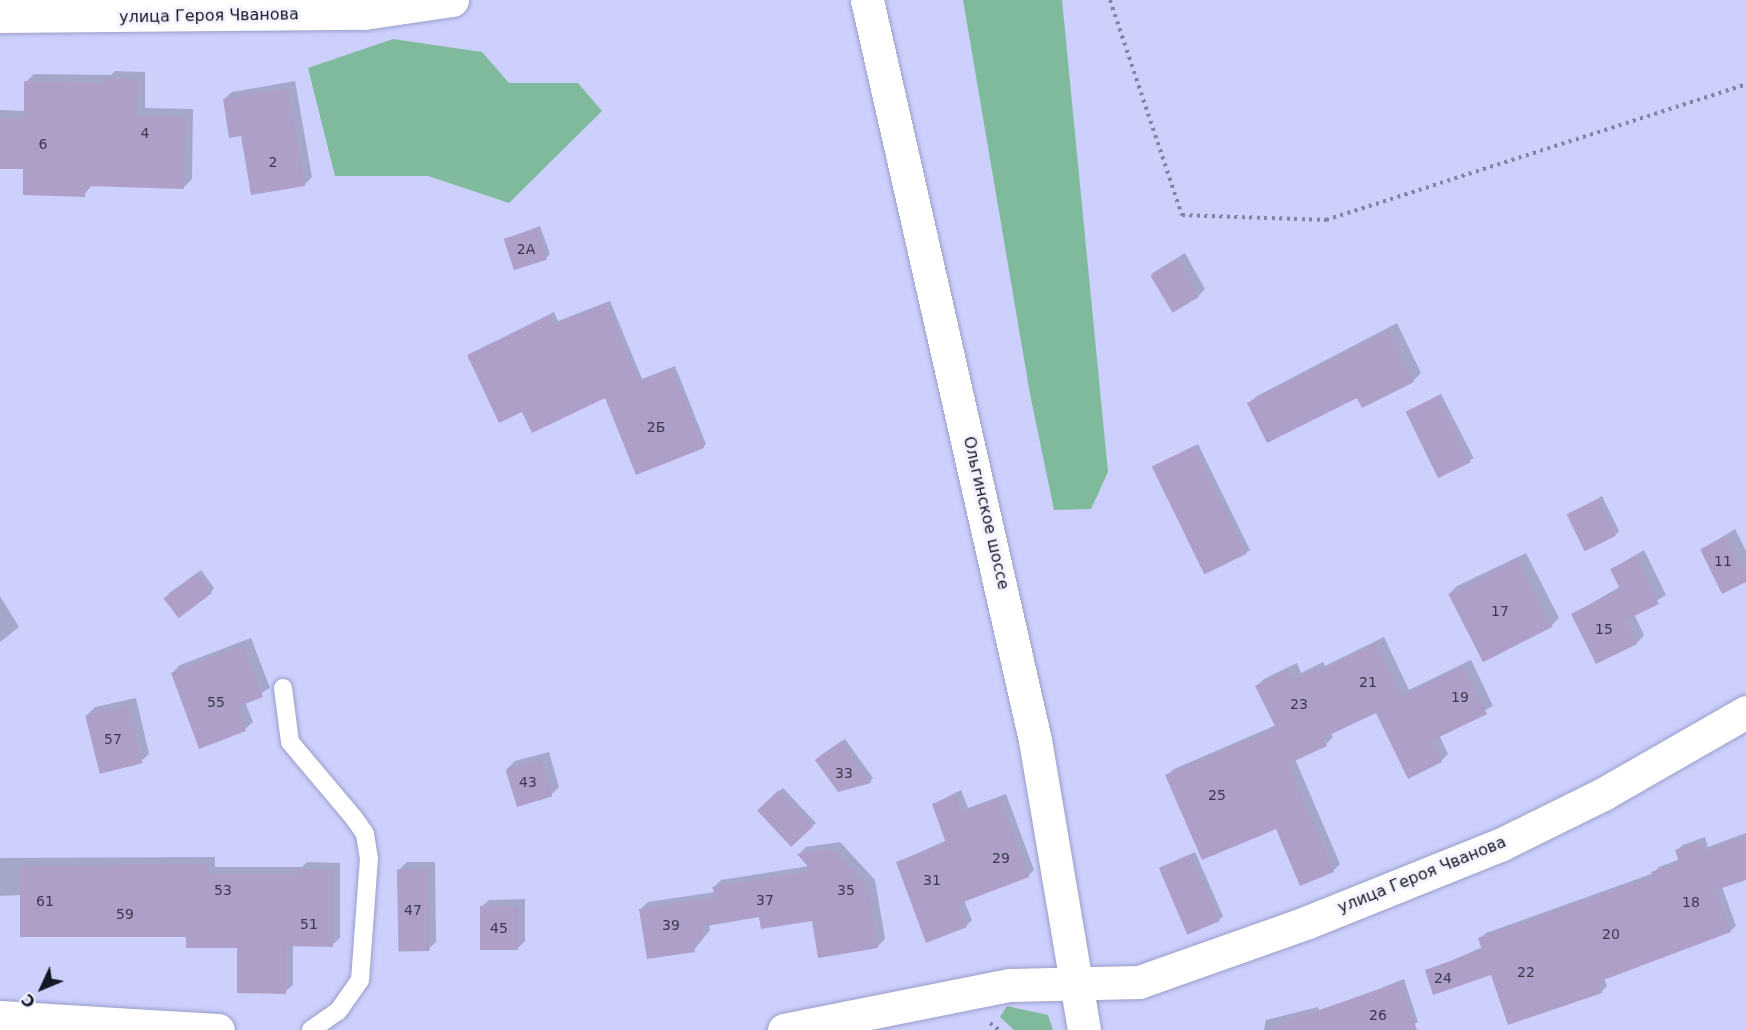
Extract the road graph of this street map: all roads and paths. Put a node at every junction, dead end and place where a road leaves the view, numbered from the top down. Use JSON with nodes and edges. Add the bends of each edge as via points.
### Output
{"nodes":[{"id":1,"x":452,"y":0,"type":"edge"},
{"id":2,"x":867,"y":0,"type":"edge"},
{"id":3,"x":1110,"y":0,"type":"edge"},
{"id":4,"x":0,"y":16,"type":"edge"},
{"id":5,"x":1746,"y":84,"type":"edge"},
{"id":6,"x":283,"y":688,"type":"dead end"},
{"id":7,"x":1746,"y":712,"type":"edge"},
{"id":8,"x":1077,"y":983,"type":"junction"},
{"id":9,"x":0,"y":1017,"type":"edge"},
{"id":10,"x":132,"y":1027,"type":"edge"},
{"id":11,"x":218,"y":1030,"type":"edge"},
{"id":12,"x":311,"y":1030,"type":"edge"},
{"id":13,"x":784,"y":1030,"type":"edge"},
{"id":14,"x":1084,"y":1030,"type":"edge"}],
"edges":[{"from":1,"to":4,"type":"street","name":"улица Героя Чванова","via":[[364,13]]},
{"from":2,"to":8,"type":"street","name":"Ольгинское шоссе","via":[[1025,695]]},
{"from":3,"to":5,"type":"path","via":[[1182,215],[1326,220]]},
{"from":6,"to":12,"type":"lane","via":[[290,742],[365,834],[369,858],[360,980],[339,1011]]},
{"from":7,"to":8,"type":"street","name":"улица Героя Чванова","via":[[1603,794],[1489,849],[1308,922],[1139,982]]},
{"from":8,"to":13,"type":"street","name":"улица Героя Чванова","via":[[1010,985]]},
{"from":8,"to":14,"type":"street","name":"Ольгинское шоссе"},
{"from":9,"to":10,"type":"street"},
{"from":10,"to":11,"type":"street"}]}
